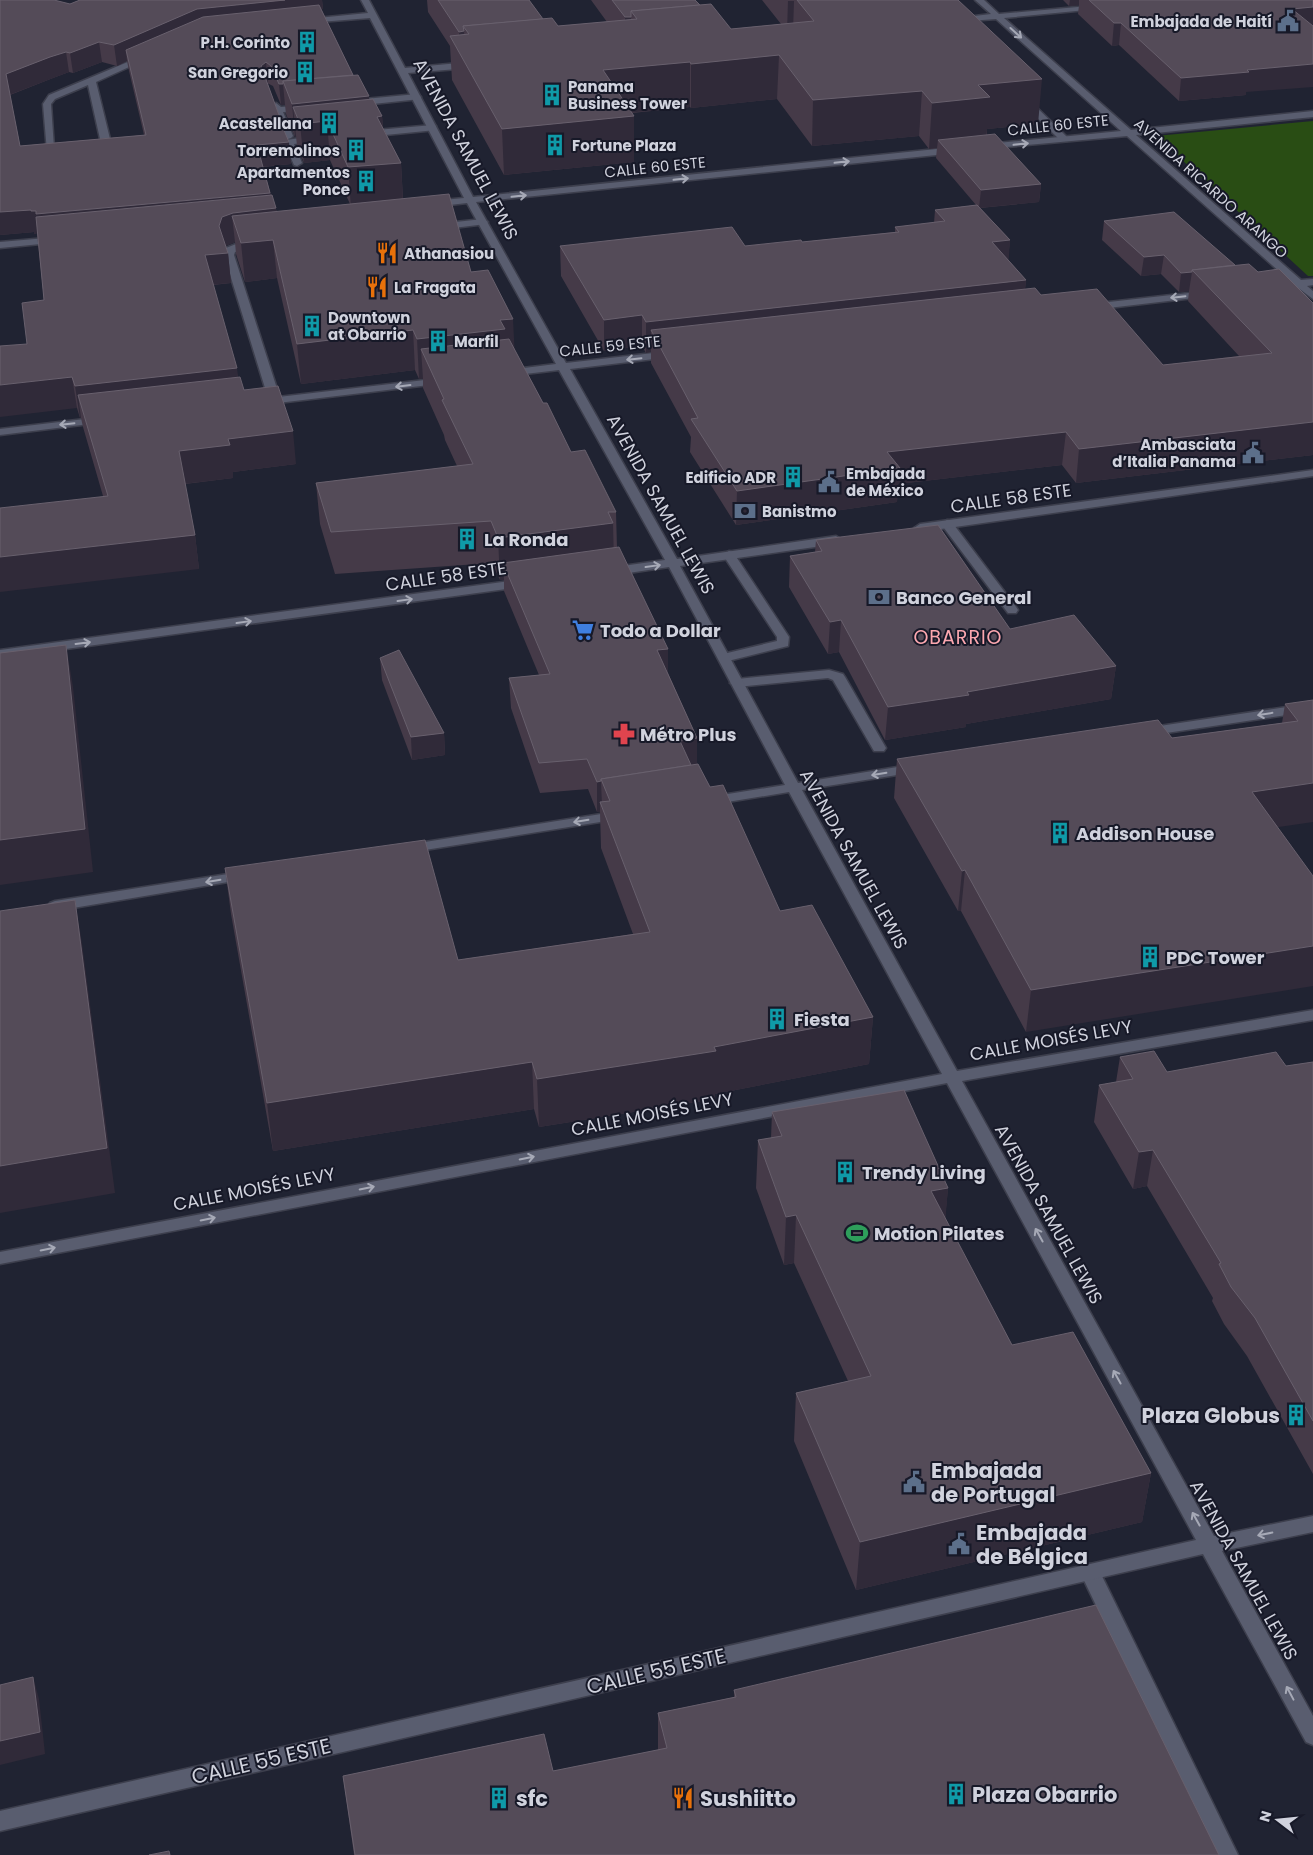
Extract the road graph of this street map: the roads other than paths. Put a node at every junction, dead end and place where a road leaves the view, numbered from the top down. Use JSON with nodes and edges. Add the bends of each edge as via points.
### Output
{"nodes":[{"id":1,"x":365,"y":0,"type":"edge"},
{"id":2,"x":979,"y":0,"type":"edge"},
{"id":3,"x":1104,"y":7,"type":"edge"},
{"id":4,"x":372,"y":15,"type":"junction"},
{"id":5,"x":997,"y":16,"type":"junction"},
{"id":6,"x":950,"y":21,"type":"edge"},
{"id":7,"x":293,"y":22,"type":"edge"},
{"id":8,"x":152,"y":56,"type":"edge"},
{"id":9,"x":483,"y":64,"type":"edge"},
{"id":10,"x":404,"y":71,"type":"junction"},
{"id":11,"x":92,"y":82,"type":"junction"},
{"id":12,"x":1016,"y":93,"type":"edge"},
{"id":13,"x":271,"y":96,"type":"edge"},
{"id":14,"x":417,"y":97,"type":"junction"},
{"id":15,"x":343,"y":104,"type":"edge"},
{"id":16,"x":315,"y":107,"type":"edge"},
{"id":17,"x":278,"y":110,"type":"junction"},
{"id":18,"x":1313,"y":114,"type":"edge"},
{"id":19,"x":433,"y":128,"type":"junction"},
{"id":20,"x":1128,"y":132,"type":"junction"},
{"id":21,"x":356,"y":135,"type":"edge"},
{"id":22,"x":288,"y":136,"type":"edge"},
{"id":23,"x":327,"y":138,"type":"edge"},
{"id":24,"x":1064,"y":139,"type":"junction"},
{"id":25,"x":297,"y":163,"type":"dead end"},
{"id":26,"x":470,"y":201,"type":"junction"},
{"id":27,"x":421,"y":206,"type":"edge"},
{"id":28,"x":483,"y":222,"type":"junction"},
{"id":29,"x":426,"y":228,"type":"edge"},
{"id":30,"x":69,"y":239,"type":"edge"},
{"id":31,"x":0,"y":245,"type":"edge"},
{"id":32,"x":263,"y":245,"type":"edge"},
{"id":33,"x":1313,"y":282,"type":"edge"},
{"id":34,"x":1299,"y":283,"type":"junction"},
{"id":35,"x":1259,"y":288,"type":"edge"},
{"id":36,"x":1220,"y":292,"type":"edge"},
{"id":37,"x":1313,"y":296,"type":"edge"},
{"id":38,"x":1082,"y":308,"type":"edge"},
{"id":39,"x":680,"y":354,"type":"edge"},
{"id":40,"x":562,"y":367,"type":"junction"},
{"id":41,"x":493,"y":375,"type":"edge"},
{"id":42,"x":453,"y":380,"type":"edge"},
{"id":43,"x":275,"y":401,"type":"junction"},
{"id":44,"x":246,"y":404,"type":"edge"},
{"id":45,"x":118,"y":418,"type":"edge"},
{"id":46,"x":0,"y":432,"type":"edge"},
{"id":47,"x":1313,"y":473,"type":"edge"},
{"id":48,"x":947,"y":524,"type":"junction"},
{"id":49,"x":908,"y":530,"type":"edge"},
{"id":50,"x":848,"y":538,"type":"edge"},
{"id":51,"x":730,"y":555,"type":"junction"},
{"id":52,"x":674,"y":563,"type":"junction"},
{"id":53,"x":595,"y":574,"type":"edge"},
{"id":54,"x":536,"y":582,"type":"edge"},
{"id":55,"x":1012,"y":610,"type":"dead end"},
{"id":56,"x":0,"y":654,"type":"edge"},
{"id":57,"x":724,"y":658,"type":"junction"},
{"id":58,"x":737,"y":682,"type":"junction"},
{"id":59,"x":1313,"y":707,"type":"edge"},
{"id":60,"x":1136,"y":734,"type":"edge"},
{"id":61,"x":879,"y":748,"type":"dead end"},
{"id":62,"x":930,"y":766,"type":"edge"},
{"id":63,"x":793,"y":787,"type":"junction"},
{"id":64,"x":695,"y":803,"type":"edge"},
{"id":65,"x":636,"y":812,"type":"edge"},
{"id":66,"x":392,"y":852,"type":"edge"},
{"id":67,"x":264,"y":872,"type":"edge"},
{"id":68,"x":39,"y":909,"type":"edge"},
{"id":69,"x":1313,"y":1015,"type":"edge"},
{"id":70,"x":952,"y":1077,"type":"junction"},
{"id":71,"x":0,"y":1258,"type":"edge"},
{"id":72,"x":1313,"y":1524,"type":"edge"},
{"id":73,"x":1210,"y":1545,"type":"junction"},
{"id":74,"x":1090,"y":1572,"type":"junction"},
{"id":75,"x":1313,"y":1736,"type":"edge"},
{"id":76,"x":0,"y":1821,"type":"edge"},
{"id":77,"x":1227,"y":1855,"type":"edge"}],
"edges":[{"from":1,"to":4,"type":"street","name":"AVENIDA SAMUEL LEWIS"},
{"from":2,"to":5,"type":"street","name":"AVENIDA RICARDO ARANGO"},
{"from":3,"to":5,"type":"street"},
{"from":4,"to":7,"type":"street"},
{"from":4,"to":10,"type":"street","name":"AVENIDA SAMUEL LEWIS"},
{"from":5,"to":6,"type":"street"},
{"from":5,"to":20,"type":"street","name":"AVENIDA RICARDO ARANGO","one_way":true},
{"from":8,"to":11,"type":"street"},
{"from":9,"to":10,"type":"street"},
{"from":10,"to":14,"type":"street","name":"AVENIDA SAMUEL LEWIS"},
{"from":11,"to":11,"type":"street","via":[[52,97],[47,104],[50,150],[63,154],[87,153],[103,146],[105,139]]},
{"from":12,"to":24,"type":"street"},
{"from":13,"to":17,"type":"street"},
{"from":14,"to":15,"type":"street"},
{"from":14,"to":19,"type":"street","name":"AVENIDA SAMUEL LEWIS"},
{"from":16,"to":17,"type":"street"},
{"from":17,"to":22,"type":"street"},
{"from":18,"to":20,"type":"street","name":"CALLE 60 ESTE"},
{"from":19,"to":21,"type":"street"},
{"from":19,"to":26,"type":"street","name":"AVENIDA SAMUEL LEWIS"},
{"from":20,"to":24,"type":"street","name":"CALLE 60 ESTE"},
{"from":20,"to":34,"type":"street","name":"AVENIDA RICARDO ARANGO"},
{"from":23,"to":25,"type":"street","via":[[289,142]]},
{"from":26,"to":24,"type":"street","name":"CALLE 60 ESTE","one_way":true},
{"from":26,"to":27,"type":"street","name":"CALLE 60 ESTE"},
{"from":26,"to":28,"type":"street","name":"AVENIDA SAMUEL LEWIS"},
{"from":28,"to":29,"type":"street"},
{"from":28,"to":40,"type":"street","name":"AVENIDA SAMUEL LEWIS"},
{"from":30,"to":31,"type":"street"},
{"from":32,"to":43,"type":"street","via":[[236,247],[230,250],[229,255]]},
{"from":33,"to":34,"type":"street"},
{"from":34,"to":35,"type":"street"},
{"from":34,"to":37,"type":"street","name":"AVENIDA RICARDO ARANGO"},
{"from":36,"to":38,"type":"street","one_way":true},
{"from":39,"to":40,"type":"street","name":"CALLE 59 ESTE","one_way":true},
{"from":40,"to":41,"type":"street","name":"CALLE 59 ESTE"},
{"from":40,"to":52,"type":"street","name":"AVENIDA SAMUEL LEWIS"},
{"from":42,"to":43,"type":"street","one_way":true},
{"from":43,"to":44,"type":"street"},
{"from":45,"to":46,"type":"street","one_way":true},
{"from":47,"to":48,"type":"street","name":"CALLE 58 ESTE"},
{"from":48,"to":49,"type":"street","name":"CALLE 58 ESTE"},
{"from":48,"to":55,"type":"street"},
{"from":50,"to":51,"type":"street"},
{"from":51,"to":52,"type":"street"},
{"from":51,"to":57,"type":"street","via":[[783,637],[783,643]]},
{"from":53,"to":52,"type":"street","one_way":true},
{"from":52,"to":57,"type":"street","name":"AVENIDA SAMUEL LEWIS"},
{"from":56,"to":54,"type":"street","name":"CALLE 58 ESTE","one_way":true},
{"from":57,"to":58,"type":"street","name":"AVENIDA SAMUEL LEWIS"},
{"from":58,"to":61,"type":"street","via":[[829,674],[838,677]]},
{"from":58,"to":63,"type":"street","name":"AVENIDA SAMUEL LEWIS"},
{"from":59,"to":60,"type":"street","one_way":true},
{"from":62,"to":63,"type":"street","one_way":true},
{"from":63,"to":64,"type":"street"},
{"from":63,"to":70,"type":"street","name":"AVENIDA SAMUEL LEWIS"},
{"from":65,"to":66,"type":"street","one_way":true},
{"from":67,"to":68,"type":"street","one_way":true},
{"from":69,"to":70,"type":"street","name":"CALLE MOISÉS LEVY"},
{"from":71,"to":70,"type":"street","name":"CALLE MOISÉS LEVY","one_way":true},
{"from":73,"to":70,"type":"street","name":"AVENIDA SAMUEL LEWIS","one_way":true},
{"from":72,"to":73,"type":"street","name":"CALLE 55 ESTE","one_way":true},
{"from":73,"to":74,"type":"street","name":"CALLE 55 ESTE"},
{"from":75,"to":73,"type":"street","name":"AVENIDA SAMUEL LEWIS","one_way":true},
{"from":74,"to":76,"type":"street","name":"CALLE 55 ESTE"},
{"from":74,"to":77,"type":"street"}]}
